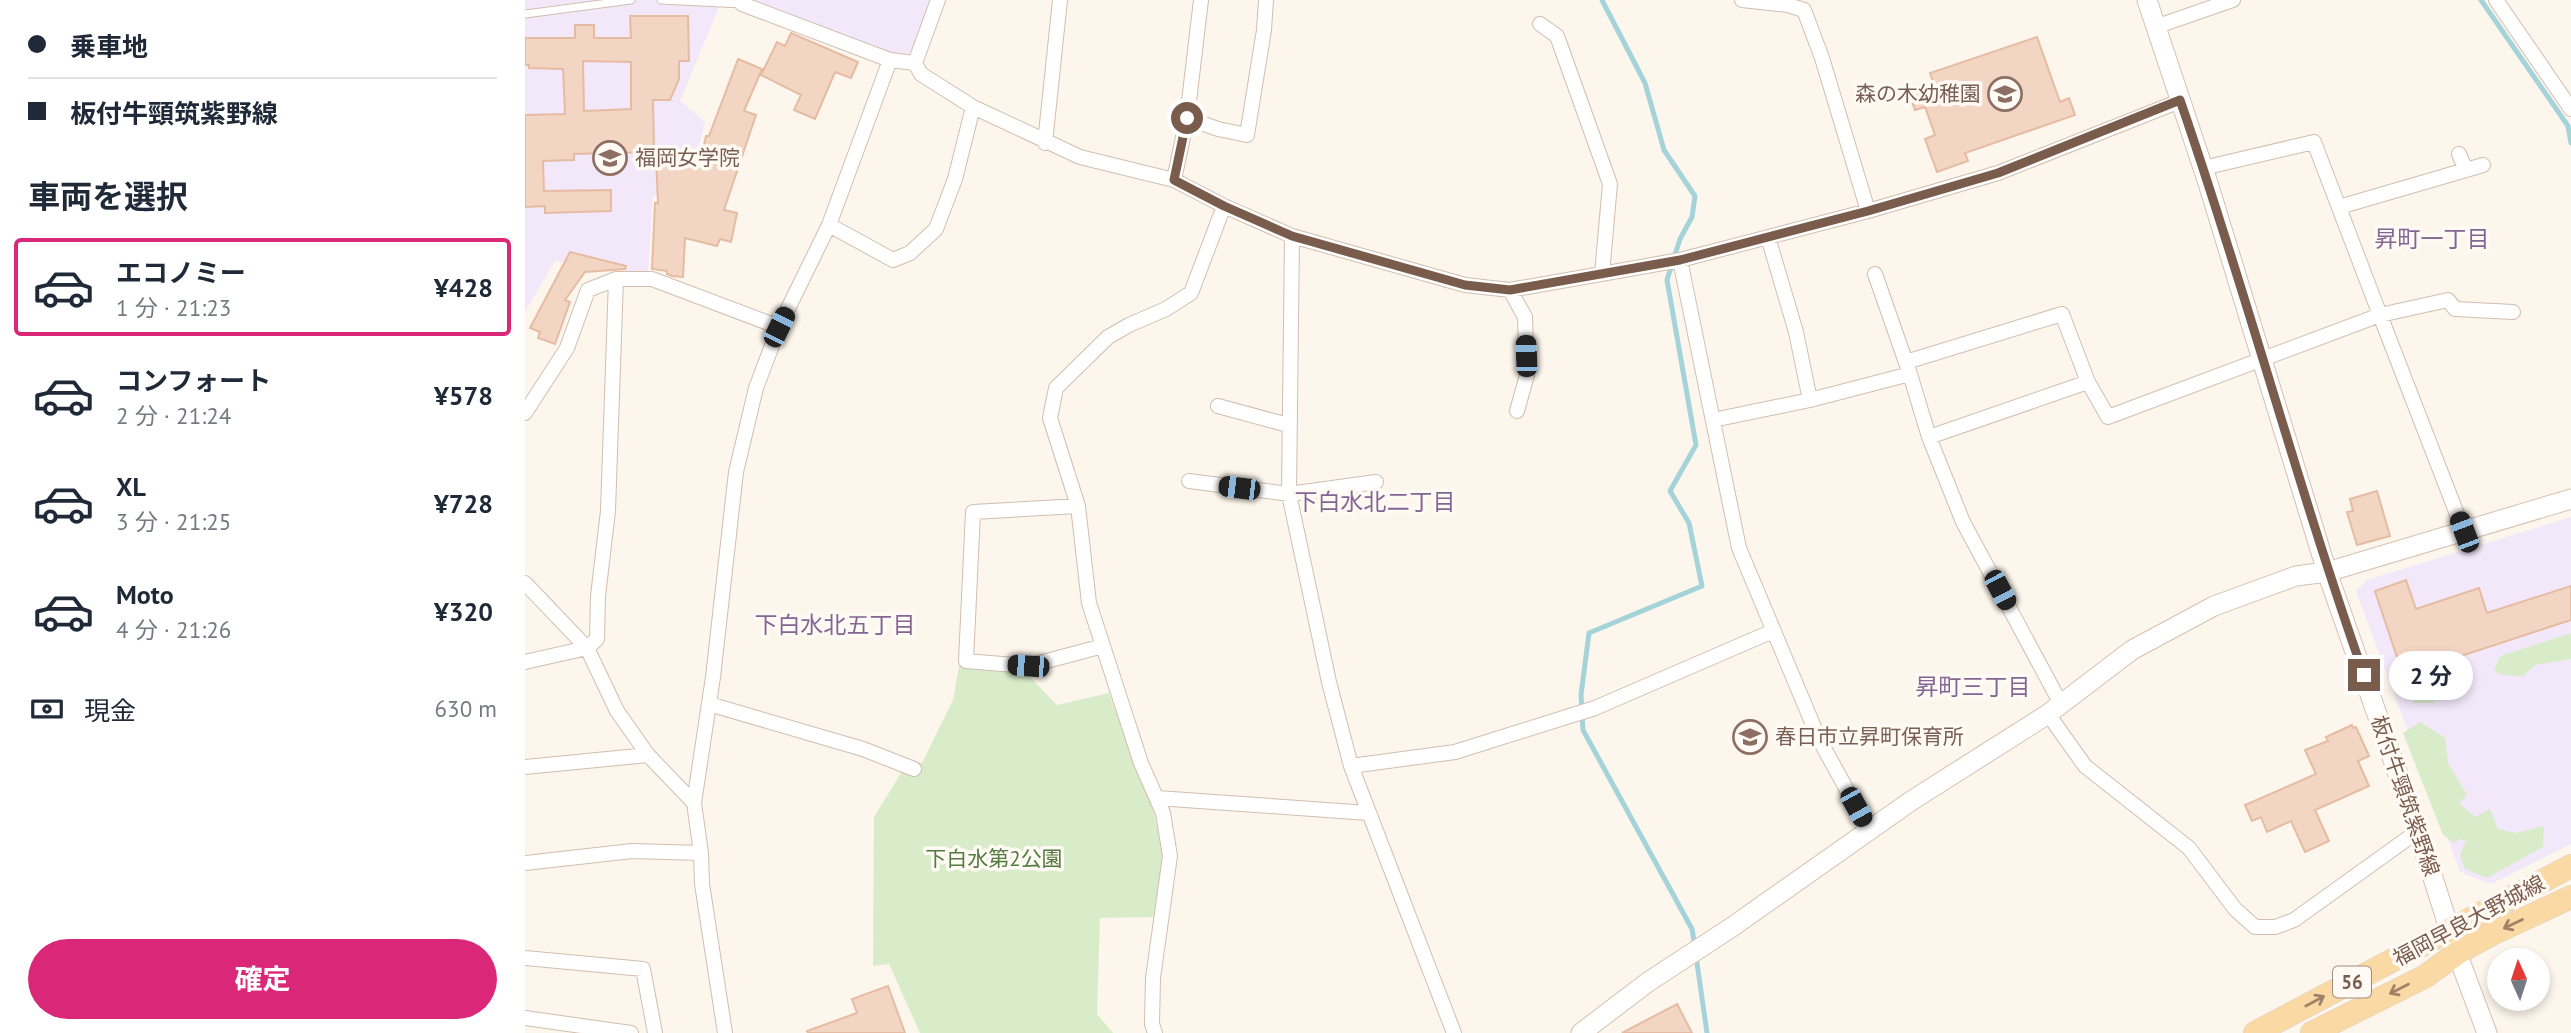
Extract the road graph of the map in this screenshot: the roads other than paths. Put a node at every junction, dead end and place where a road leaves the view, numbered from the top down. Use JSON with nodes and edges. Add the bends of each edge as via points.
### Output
{"nodes":[{"id":1,"x":631,"y":0,"type":"edge"},
{"id":2,"x":661,"y":0,"type":"edge"},
{"id":3,"x":938,"y":0,"type":"edge"},
{"id":4,"x":1060,"y":0,"type":"edge"},
{"id":5,"x":1201,"y":0,"type":"edge"},
{"id":6,"x":1266,"y":0,"type":"edge"},
{"id":7,"x":1742,"y":0,"type":"edge"},
{"id":8,"x":2147,"y":0,"type":"edge"},
{"id":9,"x":2233,"y":0,"type":"edge"},
{"id":10,"x":2496,"y":0,"type":"edge"},
{"id":11,"x":742,"y":4,"type":"joint"},
{"id":12,"x":2195,"y":8,"type":"edge"},
{"id":13,"x":525,"y":15,"type":"edge"},
{"id":14,"x":1539,"y":24,"type":"dead end"},
{"id":15,"x":2155,"y":27,"type":"junction"},
{"id":16,"x":890,"y":60,"type":"junction"},
{"id":17,"x":915,"y":63,"type":"junction"},
{"id":18,"x":2180,"y":100,"type":"junction"},
{"id":19,"x":972,"y":107,"type":"junction"},
{"id":20,"x":2571,"y":109,"type":"edge"},
{"id":21,"x":1187,"y":118,"type":"junction"},
{"id":22,"x":1045,"y":143,"type":"junction"},
{"id":23,"x":2459,"y":154,"type":"dead end"},
{"id":24,"x":2483,"y":165,"type":"dead end"},
{"id":25,"x":2203,"y":168,"type":"junction"},
{"id":26,"x":2466,"y":170,"type":"junction"},
{"id":27,"x":1174,"y":180,"type":"junction"},
{"id":28,"x":1224,"y":206,"type":"junction"},
{"id":29,"x":2339,"y":207,"type":"junction"},
{"id":30,"x":1868,"y":211,"type":"junction"},
{"id":31,"x":829,"y":225,"type":"junction"},
{"id":32,"x":1292,"y":236,"type":"junction"},
{"id":33,"x":1768,"y":237,"type":"junction"},
{"id":34,"x":1680,"y":260,"type":"junction"},
{"id":35,"x":1602,"y":274,"type":"junction"},
{"id":36,"x":1875,"y":274,"type":"dead end"},
{"id":37,"x":616,"y":279,"type":"junction"},
{"id":38,"x":1510,"y":290,"type":"junction"},
{"id":39,"x":2513,"y":312,"type":"dead end"},
{"id":40,"x":2380,"y":316,"type":"junction"},
{"id":41,"x":779,"y":327,"type":"junction"},
{"id":42,"x":2263,"y":359,"type":"junction"},
{"id":43,"x":1908,"y":368,"type":"junction"},
{"id":44,"x":2088,"y":382,"type":"junction"},
{"id":45,"x":1810,"y":400,"type":"junction"},
{"id":46,"x":1218,"y":406,"type":"dead end"},
{"id":47,"x":1517,"y":411,"type":"dead end"},
{"id":48,"x":525,"y":413,"type":"edge"},
{"id":49,"x":1713,"y":420,"type":"junction"},
{"id":50,"x":1288,"y":425,"type":"junction"},
{"id":51,"x":1930,"y":437,"type":"junction"},
{"id":52,"x":1189,"y":481,"type":"dead end"},
{"id":53,"x":1377,"y":482,"type":"dead end"},
{"id":54,"x":1289,"y":494,"type":"junction"},
{"id":55,"x":2571,"y":499,"type":"edge"},
{"id":56,"x":1078,"y":506,"type":"junction"},
{"id":57,"x":2464,"y":532,"type":"junction"},
{"id":58,"x":2327,"y":572,"type":"junction"},
{"id":59,"x":525,"y":583,"type":"edge"},
{"id":60,"x":1773,"y":631,"type":"junction"},
{"id":61,"x":1103,"y":646,"type":"junction"},
{"id":62,"x":587,"y":648,"type":"junction"},
{"id":63,"x":525,"y":662,"type":"edge"},
{"id":64,"x":709,"y":704,"type":"junction"},
{"id":65,"x":2055,"y":709,"type":"junction"},
{"id":66,"x":648,"y":755,"type":"junction"},
{"id":67,"x":525,"y":766,"type":"edge"},
{"id":68,"x":1350,"y":766,"type":"junction"},
{"id":69,"x":914,"y":769,"type":"dead end"},
{"id":70,"x":1157,"y":798,"type":"junction"},
{"id":71,"x":694,"y":803,"type":"junction"},
{"id":72,"x":1369,"y":813,"type":"junction"},
{"id":73,"x":1869,"y":830,"type":"junction"},
{"id":74,"x":2418,"y":831,"type":"junction"},
{"id":75,"x":701,"y":853,"type":"junction"},
{"id":76,"x":525,"y":863,"type":"edge"},
{"id":77,"x":2571,"y":866,"type":"edge"},
{"id":78,"x":2571,"y":897,"type":"edge"},
{"id":79,"x":2449,"y":930,"type":"junction"},
{"id":80,"x":2457,"y":953,"type":"junction"},
{"id":81,"x":525,"y":958,"type":"edge"},
{"id":82,"x":525,"y":1018,"type":"edge"},
{"id":83,"x":601,"y":1030,"type":"edge"},
{"id":84,"x":631,"y":1033,"type":"edge"},
{"id":85,"x":655,"y":1033,"type":"edge"},
{"id":86,"x":725,"y":1033,"type":"edge"},
{"id":87,"x":1155,"y":1033,"type":"edge"},
{"id":88,"x":1454,"y":1033,"type":"edge"},
{"id":89,"x":1581,"y":1033,"type":"edge"},
{"id":90,"x":2255,"y":1033,"type":"edge"},
{"id":91,"x":2312,"y":1033,"type":"edge"},
{"id":92,"x":2487,"y":1033,"type":"edge"}],
"edges":[{"from":1,"to":13,"type":"lane"},
{"from":2,"to":11,"type":"lane"},
{"from":3,"to":17,"type":"street"},
{"from":4,"to":22,"type":"street"},
{"from":5,"to":21,"type":"street"},
{"from":6,"to":21,"type":"street","via":[[1247,135]]},
{"from":7,"to":30,"type":"street","via":[[1804,10]]},
{"from":8,"to":15,"type":"street","name":"板付牛頸筑紫野線"},
{"from":9,"to":12,"type":"street"},
{"from":10,"to":20,"type":"street"},
{"from":11,"to":16,"type":"street"},
{"from":12,"to":15,"type":"street"},
{"from":14,"to":35,"type":"street","via":[[1557,36],[1609,184]]},
{"from":15,"to":18,"type":"street","name":"板付牛頸筑紫野線"},
{"from":16,"to":17,"type":"street"},
{"from":16,"to":31,"type":"street"},
{"from":17,"to":19,"type":"street","via":[[921,75]]},
{"from":18,"to":25,"type":"street","name":"板付牛頸筑紫野線"},
{"from":18,"to":30,"type":"street","via":[[1998,173]]},
{"from":19,"to":22,"type":"street"},
{"from":19,"to":31,"type":"street","via":[[955,179],[936,229],[911,253],[893,260]]},
{"from":21,"to":27,"type":"street"},
{"from":22,"to":27,"type":"street","via":[[1080,157]]},
{"from":23,"to":26,"type":"street"},
{"from":24,"to":26,"type":"street"},
{"from":25,"to":29,"type":"street","via":[[2315,142]]},
{"from":25,"to":42,"type":"street","name":"板付牛頸筑紫野線"},
{"from":26,"to":29,"type":"street"},
{"from":27,"to":28,"type":"street"},
{"from":28,"to":32,"type":"street"},
{"from":28,"to":56,"type":"street","via":[[1191,293],[1108,337],[1056,388],[1050,418]]},
{"from":29,"to":40,"type":"street"},
{"from":30,"to":33,"type":"street"},
{"from":31,"to":41,"type":"street"},
{"from":32,"to":38,"type":"street","via":[[1465,285]]},
{"from":32,"to":50,"type":"street"},
{"from":33,"to":34,"type":"street"},
{"from":33,"to":45,"type":"street"},
{"from":34,"to":35,"type":"street"},
{"from":34,"to":49,"type":"street"},
{"from":35,"to":38,"type":"street"},
{"from":36,"to":43,"type":"street"},
{"from":37,"to":41,"type":"street","via":[[652,279]]},
{"from":37,"to":48,"type":"street","via":[[588,290],[567,348]]},
{"from":37,"to":62,"type":"street","via":[[608,511],[597,639]]},
{"from":38,"to":47,"type":"street","via":[[1525,317],[1527,375]]},
{"from":39,"to":40,"type":"street","via":[[2455,309],[2448,300]]},
{"from":40,"to":42,"type":"street"},
{"from":40,"to":57,"type":"street"},
{"from":41,"to":64,"type":"street","via":[[756,388],[736,472]]},
{"from":42,"to":44,"type":"street","via":[[2108,417]]},
{"from":42,"to":58,"type":"street","name":"板付牛頸筑紫野線"},
{"from":43,"to":44,"type":"street","via":[[2062,314]]},
{"from":43,"to":45,"type":"street"},
{"from":43,"to":51,"type":"street"},
{"from":44,"to":51,"type":"street"},
{"from":45,"to":49,"type":"street"},
{"from":46,"to":50,"type":"street"},
{"from":49,"to":60,"type":"street","via":[[1739,548]]},
{"from":50,"to":54,"type":"street"},
{"from":51,"to":65,"type":"street","via":[[1963,522]]},
{"from":52,"to":54,"type":"street"},
{"from":53,"to":54,"type":"street"},
{"from":54,"to":68,"type":"street"},
{"from":55,"to":57,"type":"street"},
{"from":56,"to":61,"type":"street","via":[[1089,603]]},
{"from":56,"to":61,"type":"street","via":[[973,512],[966,661],[1028,666]]},
{"from":57,"to":58,"type":"street"},
{"from":58,"to":65,"type":"street","via":[[2297,576],[2214,606],[2132,650]]},
{"from":58,"to":74,"type":"street","name":"板付牛頸筑紫野線"},
{"from":59,"to":62,"type":"street"},
{"from":60,"to":68,"type":"street","via":[[1595,708],[1455,752]]},
{"from":60,"to":73,"type":"street","via":[[1819,739]]},
{"from":61,"to":70,"type":"street"},
{"from":62,"to":63,"type":"street"},
{"from":62,"to":66,"type":"street","via":[[617,711]]},
{"from":64,"to":69,"type":"street","via":[[863,749]]},
{"from":64,"to":71,"type":"street"},
{"from":65,"to":73,"type":"street"},
{"from":65,"to":74,"type":"street","via":[[2085,766],[2189,848],[2235,909],[2255,927],[2275,928],[2294,920]]},
{"from":66,"to":67,"type":"street"},
{"from":66,"to":71,"type":"street"},
{"from":68,"to":72,"type":"street"},
{"from":70,"to":72,"type":"street"},
{"from":70,"to":87,"type":"street","via":[[1170,856],[1153,978]]},
{"from":71,"to":75,"type":"street"},
{"from":72,"to":88,"type":"street"},
{"from":73,"to":89,"type":"street"},
{"from":74,"to":79,"type":"street","name":"板付牛頸筑紫野線"},
{"from":75,"to":76,"type":"street","via":[[632,851]]},
{"from":75,"to":86,"type":"street"},
{"from":77,"to":79,"type":"main road","name":"福岡早良大野城線","number":"56"},
{"from":78,"to":80,"type":"main road","name":"福岡早良大野城線","number":"56","one_way":true},
{"from":79,"to":80,"type":"street","name":"板付牛頸筑紫野線"},
{"from":90,"to":79,"type":"main road","name":"福岡早良大野城線","number":"56","one_way":true},
{"from":80,"to":91,"type":"main road","name":"福岡早良大野城線","number":"56","one_way":true,"via":[[2426,976]]},
{"from":80,"to":92,"type":"street","name":"板付牛頸筑紫野線"},
{"from":81,"to":85,"type":"street","via":[[643,970]]},
{"from":82,"to":83,"type":"street"},
{"from":83,"to":84,"type":"street"}]}
